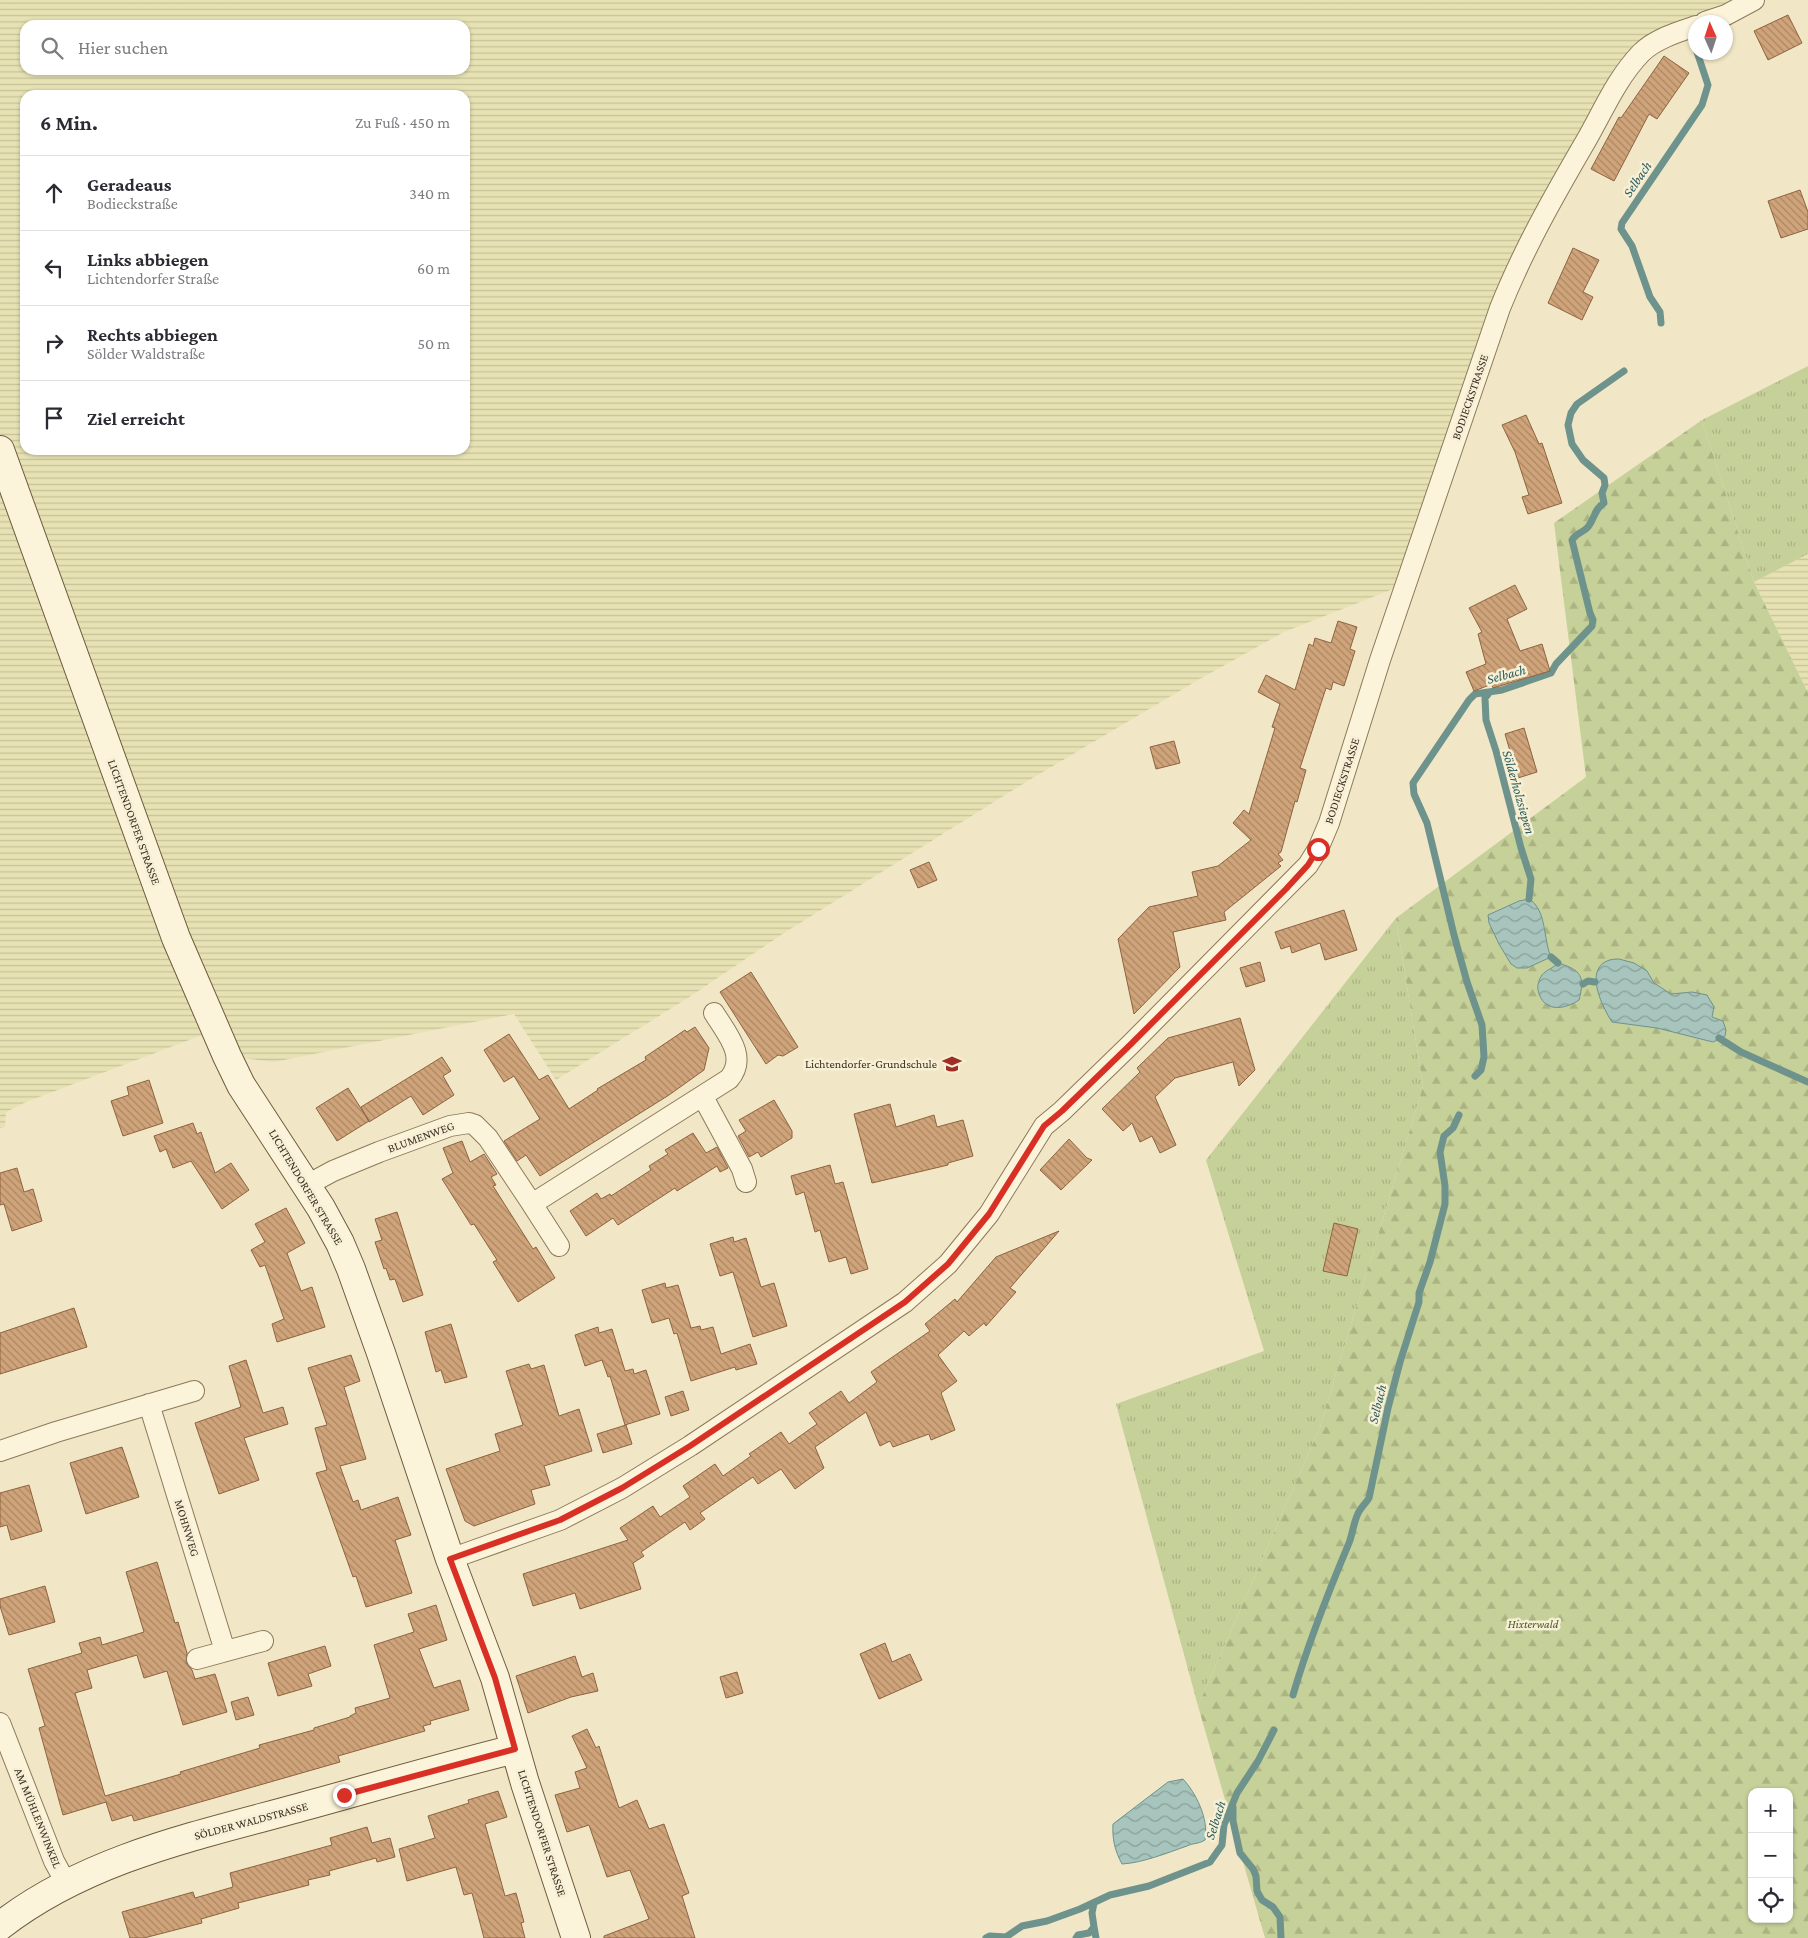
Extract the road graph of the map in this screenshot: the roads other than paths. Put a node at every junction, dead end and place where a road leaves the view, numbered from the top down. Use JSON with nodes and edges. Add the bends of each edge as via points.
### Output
{"nodes":[{"id":1,"x":1754,"y":0,"type":"edge"},
{"id":2,"x":1721,"y":15,"type":"edge"},
{"id":3,"x":1688,"y":29,"type":"edge"},
{"id":4,"x":0,"y":450,"type":"edge"},
{"id":5,"x":714,"y":1013,"type":"dead end"},
{"id":6,"x":703,"y":1097,"type":"junction"},
{"id":7,"x":746,"y":1182,"type":"dead end"},
{"id":8,"x":307,"y":1185,"type":"junction"},
{"id":9,"x":532,"y":1204,"type":"junction"},
{"id":10,"x":559,"y":1246,"type":"dead end"},
{"id":11,"x":194,"y":1390,"type":"dead end"},
{"id":12,"x":149,"y":1404,"type":"junction"},
{"id":13,"x":0,"y":1451,"type":"edge"},
{"id":14,"x":450,"y":1559,"type":"junction"},
{"id":15,"x":263,"y":1641,"type":"dead end"},
{"id":16,"x":225,"y":1651,"type":"junction"},
{"id":17,"x":197,"y":1659,"type":"dead end"},
{"id":18,"x":0,"y":1724,"type":"edge"},
{"id":19,"x":515,"y":1749,"type":"junction"},
{"id":20,"x":67,"y":1885,"type":"junction"},
{"id":21,"x":0,"y":1926,"type":"edge"},
{"id":22,"x":576,"y":1938,"type":"edge"}],
"edges":[{"from":1,"to":2,"type":"street"},
{"from":3,"to":14,"type":"street","name":"BODIECKSTRASSE","via":[[1643,51],[1612,91],[1516,268],[1386,643],[1330,823],[1308,865],[1131,1044],[1044,1126],[989,1214],[948,1264],[905,1302],[622,1488],[560,1520]]},
{"from":4,"to":8,"type":"main road","name":"LICHTENDORFER STRASSE","via":[[176,938],[241,1085]]},
{"from":5,"to":6,"type":"street","via":[[734,1047],[737,1065],[729,1079]]},
{"from":6,"to":7,"type":"street"},
{"from":6,"to":9,"type":"street"},
{"from":8,"to":9,"type":"street","name":"BLUMENWEG","via":[[379,1152],[450,1126],[468,1123],[475,1125],[488,1138]]},
{"from":8,"to":14,"type":"main road","name":"LICHTENDORFER STRASSE","via":[[351,1269]]},
{"from":9,"to":10,"type":"street","name":"BLUMENWEG"},
{"from":11,"to":12,"type":"street"},
{"from":12,"to":13,"type":"street"},
{"from":12,"to":16,"type":"street","name":"MOHNWEG"},
{"from":14,"to":19,"type":"main road","name":"LICHTENDORFER STRASSE","via":[[495,1678]]},
{"from":15,"to":16,"type":"street"},
{"from":16,"to":17,"type":"street"},
{"from":18,"to":20,"type":"street","name":"AM MÜHLENWINKEL","via":[[54,1861]]},
{"from":19,"to":20,"type":"main road","name":"SÖLDER WALDSTRASSE","via":[[180,1840],[122,1859]]},
{"from":19,"to":22,"type":"main road","name":"LICHTENDORFER STRASSE"},
{"from":20,"to":21,"type":"main road","name":"SÖLDER WALDSTRASSE"}]}
